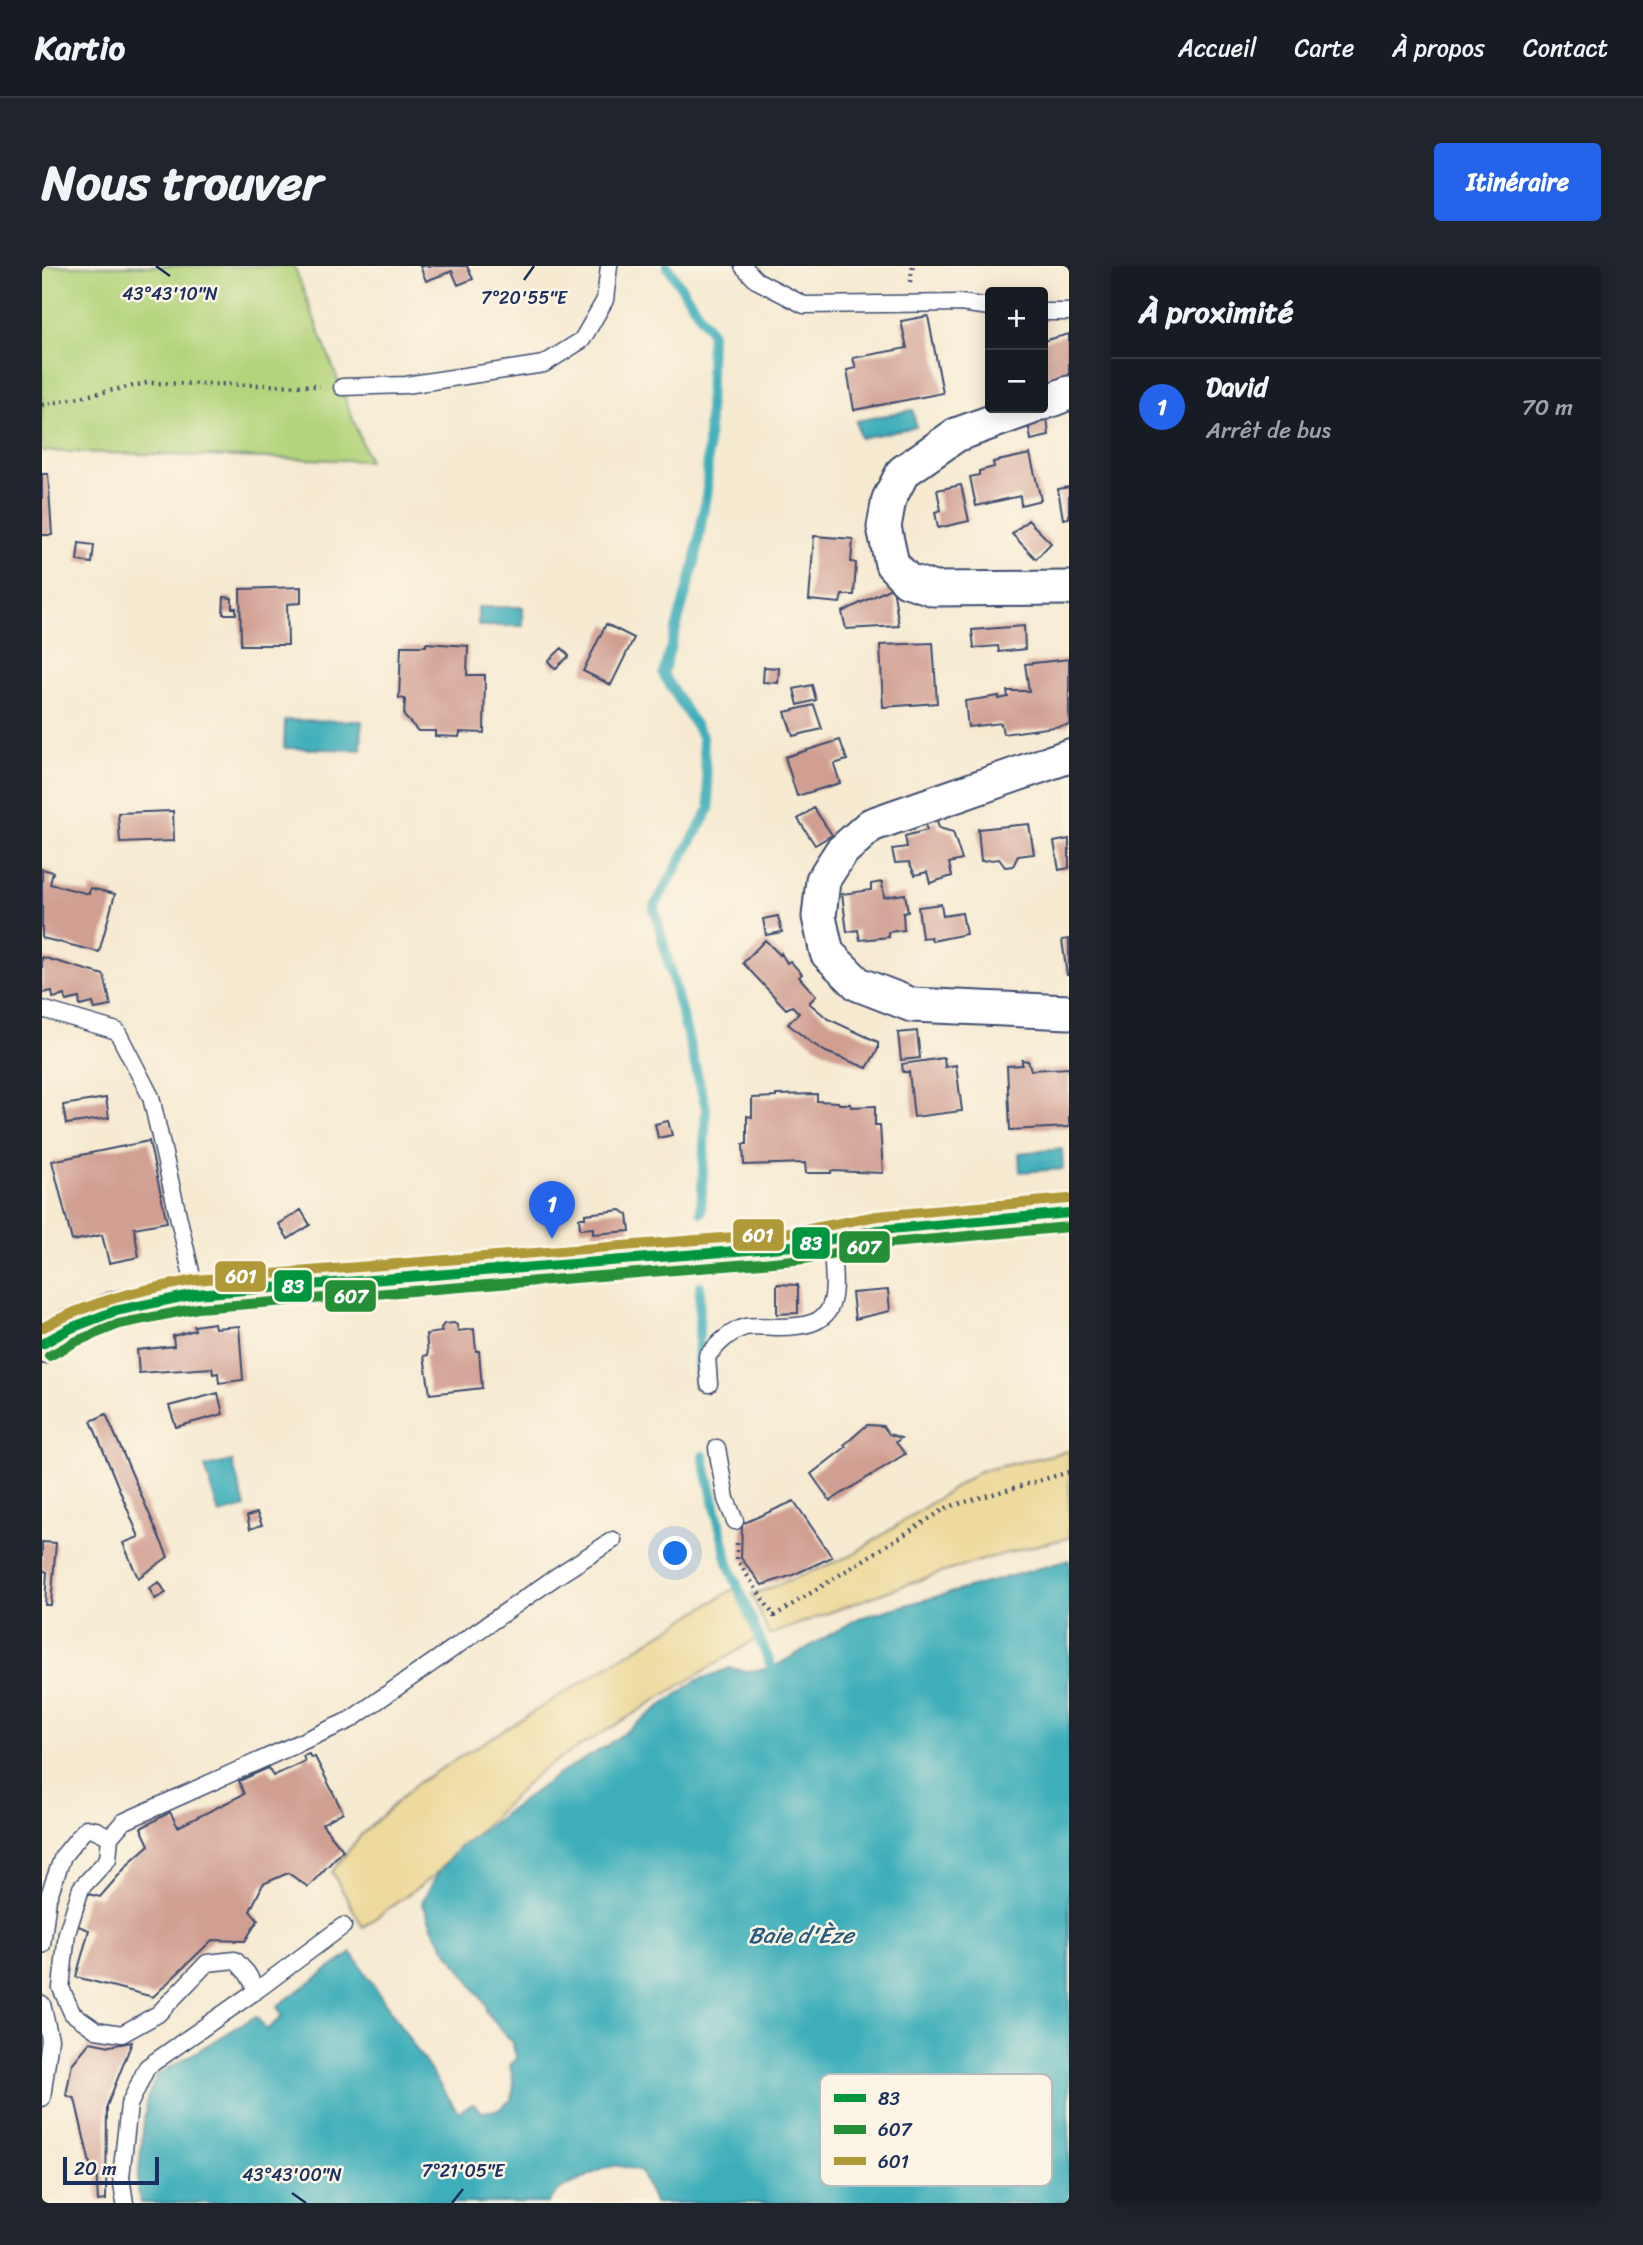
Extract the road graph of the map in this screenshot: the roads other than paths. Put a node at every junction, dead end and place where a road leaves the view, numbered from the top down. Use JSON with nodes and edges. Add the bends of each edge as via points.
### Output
{"nodes":[{"id":1,"x":609,"y":266,"type":"edge"},
{"id":2,"x":743,"y":266,"type":"edge"},
{"id":3,"x":985,"y":306,"type":"edge"},
{"id":4,"x":1048,"y":312,"type":"edge"},
{"id":5,"x":1069,"y":312,"type":"edge"},
{"id":6,"x":342,"y":387,"type":"road end"},
{"id":7,"x":1069,"y":393,"type":"edge"},
{"id":8,"x":1048,"y":401,"type":"edge"},
{"id":9,"x":1016,"y":413,"type":"edge"},
{"id":10,"x":1069,"y":588,"type":"edge"},
{"id":11,"x":1069,"y":757,"type":"edge"},
{"id":12,"x":42,"y":1009,"type":"edge"},
{"id":13,"x":1069,"y":1012,"type":"edge"},
{"id":14,"x":1069,"y":1213,"type":"edge"},
{"id":15,"x":1069,"y":1235,"type":"edge"},
{"id":16,"x":817,"y":1247,"type":"junction"},
{"id":17,"x":196,"y":1294,"type":"junction"},
{"id":18,"x":42,"y":1344,"type":"edge"},
{"id":19,"x":709,"y":1384,"type":"dead end"},
{"id":20,"x":717,"y":1448,"type":"dead end"},
{"id":21,"x":735,"y":1521,"type":"road end"},
{"id":22,"x":613,"y":1540,"type":"dead end"},
{"id":23,"x":110,"y":1837,"type":"junction"},
{"id":24,"x":343,"y":1926,"type":"dead end"},
{"id":25,"x":42,"y":1945,"type":"edge"},
{"id":26,"x":257,"y":1990,"type":"junction"},
{"id":27,"x":42,"y":2004,"type":"edge"},
{"id":28,"x":42,"y":2098,"type":"edge"},
{"id":29,"x":125,"y":2203,"type":"edge"}],
"edges":[{"from":1,"to":6,"type":"lane","via":[[605,300],[582,340],[544,364],[406,385]]},
{"from":2,"to":3,"type":"lane","via":[[756,280],[804,305]]},
{"from":4,"to":5,"type":"lane"},
{"from":7,"to":8,"type":"street"},
{"from":9,"to":10,"type":"street","via":[[956,435],[903,472],[889,499],[884,527],[892,564],[907,580],[934,589]]},
{"from":11,"to":13,"type":"street","via":[[871,825],[841,852],[823,880],[819,917],[827,953],[858,984],[912,1005]]},
{"from":12,"to":17,"type":"lane","via":[[117,1031],[151,1097]]},
{"from":14,"to":16,"type":"main road","via":[[878,1230]]},
{"from":15,"to":16,"type":"main road","via":[[866,1252]]},
{"from":16,"to":17,"type":"main road"},
{"from":16,"to":19,"type":"lane","via":[[835,1283],[828,1313],[803,1327],[746,1327],[722,1339],[707,1356]]},
{"from":17,"to":18,"type":"main road","via":[[115,1311]]},
{"from":20,"to":21,"type":"lane"},
{"from":22,"to":23,"type":"lane","via":[[350,1720],[123,1822]]},
{"from":23,"to":25,"type":"lane","via":[[86,1828],[63,1856],[48,1898]]},
{"from":23,"to":26,"type":"lane","via":[[108,1859],[81,1888],[67,1933],[61,1988],[72,2013],[96,2030],[122,2034],[158,2014],[207,1963],[235,1960]]},
{"from":24,"to":26,"type":"lane"},
{"from":26,"to":29,"type":"lane","via":[[147,2067],[128,2105],[121,2178]]},
{"from":27,"to":28,"type":"lane","via":[[50,2039]]}]}
